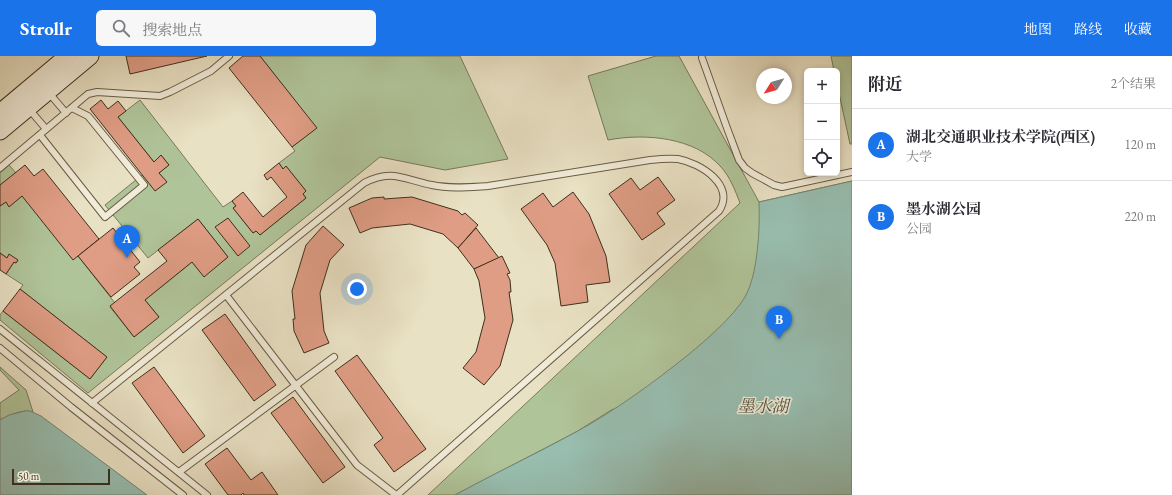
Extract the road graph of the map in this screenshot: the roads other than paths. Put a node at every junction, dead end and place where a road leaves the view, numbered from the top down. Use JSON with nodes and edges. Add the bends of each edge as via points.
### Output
{"nodes":[{"id":1,"x":68,"y":56,"type":"edge"},
{"id":2,"x":90,"y":56,"type":"edge"},
{"id":3,"x":229,"y":56,"type":"edge"},
{"id":4,"x":702,"y":58,"type":"dead end"},
{"id":5,"x":48,"y":91,"type":"junction"},
{"id":6,"x":28,"y":108,"type":"junction"},
{"id":7,"x":72,"y":108,"type":"junction"},
{"id":8,"x":0,"y":113,"type":"edge"},
{"id":9,"x":66,"y":113,"type":"junction"},
{"id":10,"x":46,"y":129,"type":"junction"},
{"id":11,"x":0,"y":131,"type":"edge"},
{"id":12,"x":40,"y":135,"type":"junction"},
{"id":13,"x":0,"y":168,"type":"edge"},
{"id":14,"x":852,"y":172,"type":"edge"},
{"id":15,"x":226,"y":295,"type":"junction"},
{"id":16,"x":0,"y":329,"type":"edge"},
{"id":17,"x":0,"y":348,"type":"edge"},
{"id":18,"x":334,"y":357,"type":"dead end"},
{"id":19,"x":296,"y":386,"type":"junction"},
{"id":20,"x":92,"y":403,"type":"junction"},
{"id":21,"x":178,"y":472,"type":"junction"},
{"id":22,"x":183,"y":495,"type":"edge"},
{"id":23,"x":207,"y":495,"type":"edge"},
{"id":24,"x":396,"y":495,"type":"edge"}],
"edges":[{"from":1,"to":8,"type":"main road"},
{"from":2,"to":5,"type":"main road"},
{"from":3,"to":7,"type":"lane","via":[[211,71],[160,96],[97,92],[88,94]]},
{"from":4,"to":14,"type":"lane","via":[[726,128],[745,168],[782,187]]},
{"from":5,"to":6,"type":"main road"},
{"from":5,"to":9,"type":"lane"},
{"from":6,"to":10,"type":"lane"},
{"from":6,"to":11,"type":"main road"},
{"from":7,"to":9,"type":"lane"},
{"from":7,"to":12,"type":"lane","via":[[88,116],[144,185],[105,217]]},
{"from":9,"to":10,"type":"lane"},
{"from":10,"to":12,"type":"lane"},
{"from":12,"to":13,"type":"lane"},
{"from":15,"to":19,"type":"lane"},
{"from":15,"to":20,"type":"lane"},
{"from":15,"to":24,"type":"lane","via":[[364,184],[383,175],[404,177],[432,185],[464,188],[650,160],[677,159],[702,168],[712,175],[724,199],[719,211]]},
{"from":16,"to":20,"type":"lane"},
{"from":17,"to":22,"type":"lane"},
{"from":18,"to":19,"type":"lane"},
{"from":19,"to":21,"type":"lane"},
{"from":19,"to":24,"type":"lane","via":[[357,466]]},
{"from":20,"to":21,"type":"lane"},
{"from":21,"to":23,"type":"lane"}]}
